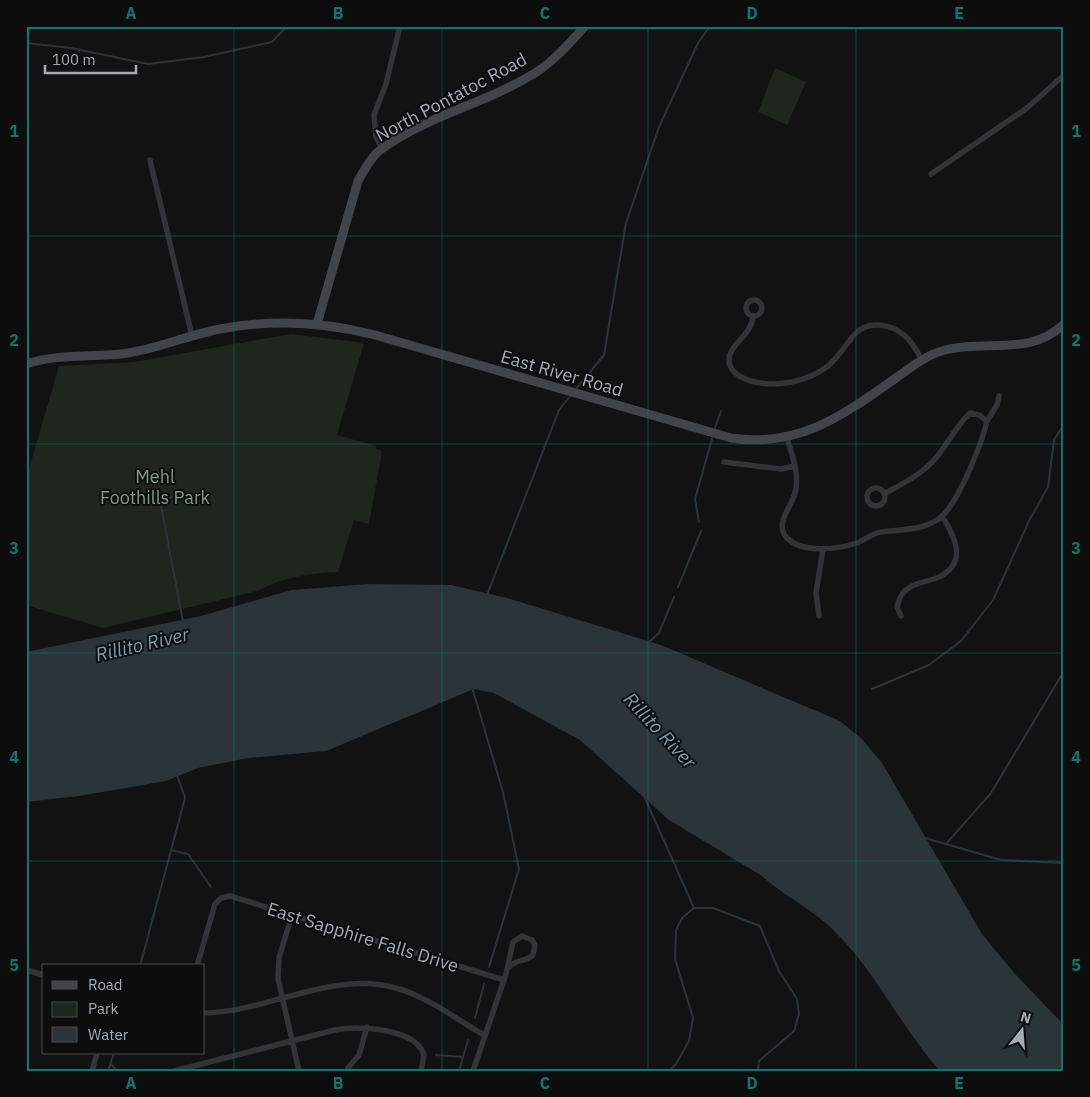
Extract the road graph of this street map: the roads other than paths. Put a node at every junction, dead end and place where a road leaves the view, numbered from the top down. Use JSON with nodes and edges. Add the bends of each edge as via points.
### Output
{"nodes":[{"id":1,"x":29,"y":26,"type":"edge"},
{"id":2,"x":400,"y":26,"type":"edge"},
{"id":3,"x":585,"y":26,"type":"edge"},
{"id":4,"x":26,"y":35,"type":"edge"},
{"id":5,"x":1064,"y":75,"type":"edge"},
{"id":6,"x":382,"y":148,"type":"junction"},
{"id":7,"x":150,"y":160,"type":"dead end"},
{"id":8,"x":931,"y":174,"type":"dead end"},
{"id":9,"x":753,"y":316,"type":"dead end"},
{"id":10,"x":317,"y":324,"type":"junction"},
{"id":11,"x":1064,"y":324,"type":"edge"},
{"id":12,"x":192,"y":336,"type":"junction"},
{"id":13,"x":922,"y":360,"type":"junction"},
{"id":14,"x":26,"y":364,"type":"edge"},
{"id":15,"x":999,"y":396,"type":"dead end"},
{"id":16,"x":988,"y":421,"type":"junction"},
{"id":17,"x":788,"y":438,"type":"junction"},
{"id":18,"x":724,"y":462,"type":"dead end"},
{"id":19,"x":795,"y":466,"type":"junction"},
{"id":20,"x":884,"y":494,"type":"dead end"},
{"id":21,"x":942,"y":516,"type":"junction"},
{"id":22,"x":823,"y":549,"type":"junction"},
{"id":23,"x":819,"y":616,"type":"dead end"},
{"id":24,"x":901,"y":616,"type":"dead end"},
{"id":25,"x":292,"y":915,"type":"junction"},
{"id":26,"x":198,"y":964,"type":"edge"},
{"id":27,"x":508,"y":968,"type":"junction"},
{"id":28,"x":26,"y":970,"type":"edge"},
{"id":29,"x":42,"y":974,"type":"edge"},
{"id":30,"x":504,"y":980,"type":"junction"},
{"id":31,"x":281,"y":999,"type":"junction"},
{"id":32,"x":205,"y":1013,"type":"edge"},
{"id":33,"x":367,"y":1027,"type":"junction"},
{"id":34,"x":484,"y":1035,"type":"junction"},
{"id":35,"x":292,"y":1041,"type":"junction"},
{"id":36,"x":97,"y":1054,"type":"edge"},
{"id":37,"x":348,"y":1068,"type":"dead end"},
{"id":38,"x":476,"y":1070,"type":"edge"},
{"id":39,"x":92,"y":1071,"type":"edge"},
{"id":40,"x":174,"y":1071,"type":"edge"},
{"id":41,"x":299,"y":1071,"type":"edge"},
{"id":42,"x":421,"y":1071,"type":"edge"}],
"edges":[{"from":1,"to":4,"type":"street"},
{"from":2,"to":6,"type":"street","via":[[386,84],[374,115],[376,137]]},
{"from":3,"to":6,"type":"street","name":"North Pontatoc Road","via":[[535,73]]},
{"from":5,"to":8,"type":"street","via":[[1027,108]]},
{"from":6,"to":10,"type":"street","name":"North Pontatoc Road","via":[[358,181]]},
{"from":7,"to":12,"type":"street"},
{"from":9,"to":13,"type":"street","via":[[750,330],[732,351],[729,361],[732,370],[740,377],[759,383],[779,384],[804,379],[828,366],[857,332],[876,325],[904,334]]},
{"from":10,"to":12,"type":"street","name":"East River Road","via":[[271,322]]},
{"from":10,"to":17,"type":"street","name":"East River Road","via":[[375,335],[731,438],[760,441]]},
{"from":11,"to":13,"type":"street","name":"East River Road","via":[[1037,342],[1019,346],[957,346]]},
{"from":12,"to":14,"type":"street","name":"East River Road","via":[[131,353],[57,358]]},
{"from":13,"to":17,"type":"street","name":"East River Road","via":[[840,416]]},
{"from":15,"to":16,"type":"street"},
{"from":16,"to":20,"type":"street","via":[[970,413],[956,426],[934,459],[911,480]]},
{"from":16,"to":21,"type":"street","via":[[958,493]]},
{"from":17,"to":19,"type":"street"},
{"from":18,"to":19,"type":"street","via":[[781,469]]},
{"from":19,"to":22,"type":"street","via":[[795,494],[782,521],[782,530],[798,545]]},
{"from":21,"to":22,"type":"street","via":[[925,525],[878,532],[857,543]]},
{"from":21,"to":24,"type":"street","via":[[956,537],[958,551],[953,565],[941,576],[906,589],[897,607]]},
{"from":22,"to":23,"type":"street","via":[[816,594]]},
{"from":25,"to":26,"type":"street","name":"East Sapphire Falls Drive","via":[[234,898],[221,898],[213,907]]},
{"from":25,"to":30,"type":"street","name":"East Sapphire Falls Drive"},
{"from":25,"to":31,"type":"street","via":[[278,965]]},
{"from":27,"to":27,"type":"street","via":[[533,955],[535,946],[532,940],[522,936],[514,940]]},
{"from":27,"to":30,"type":"street"},
{"from":28,"to":29,"type":"street"},
{"from":30,"to":34,"type":"street"},
{"from":31,"to":32,"type":"street"},
{"from":31,"to":34,"type":"street","via":[[337,985],[387,986],[423,999]]},
{"from":31,"to":35,"type":"street"},
{"from":33,"to":35,"type":"street","via":[[341,1028]]},
{"from":33,"to":37,"type":"street","via":[[358,1055]]},
{"from":33,"to":42,"type":"street","via":[[395,1034],[416,1044],[423,1052]]},
{"from":34,"to":38,"type":"street"},
{"from":35,"to":40,"type":"street"},
{"from":35,"to":41,"type":"street"},
{"from":36,"to":39,"type":"street"}]}
